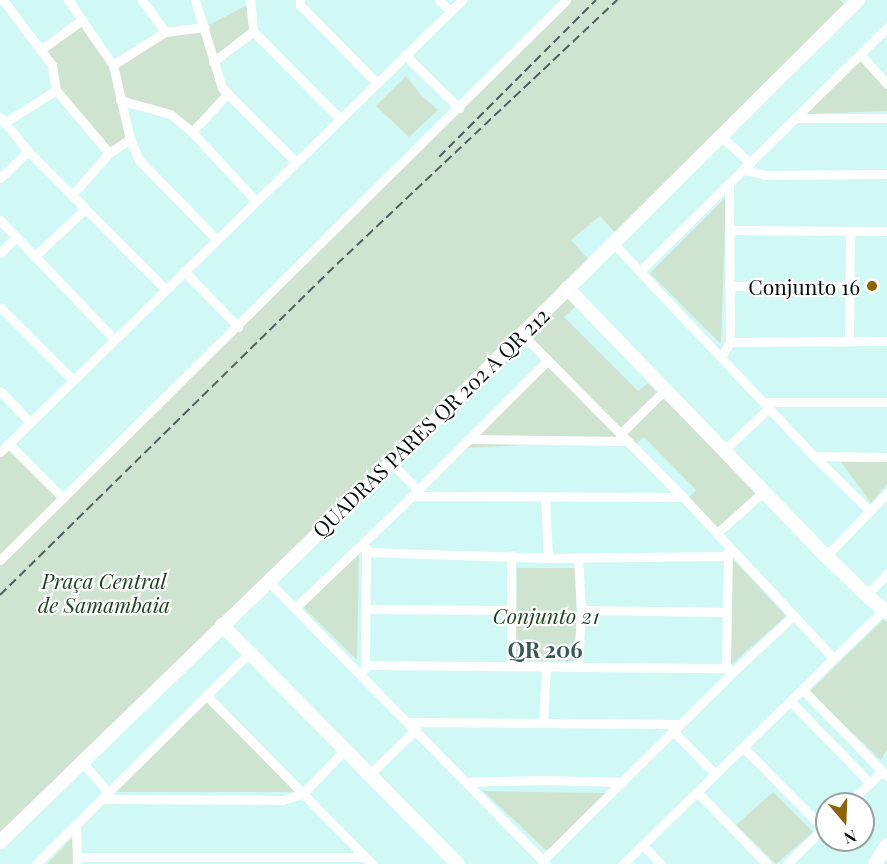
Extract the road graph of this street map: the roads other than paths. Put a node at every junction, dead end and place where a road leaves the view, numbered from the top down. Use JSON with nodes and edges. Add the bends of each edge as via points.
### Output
{"nodes":[{"id":1,"x":3,"y":0,"type":"edge"},
{"id":2,"x":68,"y":0,"type":"edge"},
{"id":3,"x":142,"y":0,"type":"edge"},
{"id":4,"x":195,"y":0,"type":"edge"},
{"id":5,"x":250,"y":0,"type":"edge"},
{"id":6,"x":300,"y":0,"type":"edge"},
{"id":7,"x":440,"y":0,"type":"edge"},
{"id":8,"x":462,"y":0,"type":"edge"},
{"id":9,"x":566,"y":0,"type":"edge"},
{"id":10,"x":858,"y":0,"type":"edge"},
{"id":11,"x":450,"y":11,"type":"junction"},
{"id":12,"x":82,"y":20,"type":"junction"},
{"id":13,"x":205,"y":27,"type":"junction"},
{"id":14,"x":887,"y":27,"type":"edge"},
{"id":15,"x":253,"y":31,"type":"junction"},
{"id":16,"x":165,"y":32,"type":"junction"},
{"id":17,"x":40,"y":50,"type":"junction"},
{"id":18,"x":860,"y":54,"type":"junction"},
{"id":19,"x":405,"y":55,"type":"junction"},
{"id":20,"x":213,"y":62,"type":"junction"},
{"id":21,"x":112,"y":65,"type":"junction"},
{"id":22,"x":376,"y":82,"type":"junction"},
{"id":23,"x":887,"y":84,"type":"edge"},
{"id":24,"x":56,"y":90,"type":"junction"},
{"id":25,"x":228,"y":93,"type":"junction"},
{"id":26,"x":120,"y":100,"type":"junction"},
{"id":27,"x":459,"y":108,"type":"junction"},
{"id":28,"x":339,"y":118,"type":"junction"},
{"id":29,"x":797,"y":118,"type":"junction"},
{"id":30,"x":887,"y":118,"type":"edge"},
{"id":31,"x":2,"y":120,"type":"edge"},
{"id":32,"x":192,"y":132,"type":"junction"},
{"id":33,"x":721,"y":136,"type":"junction"},
{"id":34,"x":130,"y":139,"type":"junction"},
{"id":35,"x":28,"y":151,"type":"junction"},
{"id":36,"x":109,"y":153,"type":"junction"},
{"id":37,"x":296,"y":162,"type":"junction"},
{"id":38,"x":747,"y":167,"type":"junction"},
{"id":39,"x":887,"y":174,"type":"edge"},
{"id":40,"x":0,"y":178,"type":"edge"},
{"id":41,"x":729,"y":186,"type":"junction"},
{"id":42,"x":72,"y":195,"type":"junction"},
{"id":43,"x":256,"y":201,"type":"junction"},
{"id":44,"x":86,"y":207,"type":"junction"},
{"id":45,"x":0,"y":220,"type":"edge"},
{"id":46,"x":730,"y":230,"type":"junction"},
{"id":47,"x":850,"y":231,"type":"junction"},
{"id":48,"x":887,"y":231,"type":"edge"},
{"id":49,"x":16,"y":237,"type":"junction"},
{"id":50,"x":216,"y":239,"type":"junction"},
{"id":51,"x":613,"y":243,"type":"junction"},
{"id":52,"x":0,"y":254,"type":"edge"},
{"id":53,"x":34,"y":257,"type":"junction"},
{"id":54,"x":184,"y":271,"type":"junction"},
{"id":55,"x":640,"y":271,"type":"junction"},
{"id":56,"x":729,"y":286,"type":"junction"},
{"id":57,"x":849,"y":286,"type":"junction"},
{"id":58,"x":567,"y":288,"type":"junction"},
{"id":59,"x":165,"y":289,"type":"junction"},
{"id":60,"x":0,"y":307,"type":"edge"},
{"id":61,"x":238,"y":327,"type":"junction"},
{"id":62,"x":521,"y":333,"type":"junction"},
{"id":63,"x":114,"y":339,"type":"junction"},
{"id":64,"x":849,"y":340,"type":"junction"},
{"id":65,"x":887,"y":341,"type":"edge"},
{"id":66,"x":730,"y":342,"type":"junction"},
{"id":67,"x":721,"y":357,"type":"junction"},
{"id":68,"x":548,"y":360,"type":"junction"},
{"id":69,"x":73,"y":380,"type":"junction"},
{"id":70,"x":665,"y":390,"type":"junction"},
{"id":71,"x":0,"y":391,"type":"edge"},
{"id":72,"x":887,"y":402,"type":"edge"},
{"id":73,"x":767,"y":405,"type":"junction"},
{"id":74,"x":30,"y":422,"type":"junction"},
{"id":75,"x":620,"y":434,"type":"junction"},
{"id":76,"x":468,"y":439,"type":"junction"},
{"id":77,"x":628,"y":441,"type":"junction"},
{"id":78,"x":8,"y":443,"type":"junction"},
{"id":79,"x":723,"y":451,"type":"junction"},
{"id":80,"x":0,"y":452,"type":"edge"},
{"id":81,"x":814,"y":456,"type":"junction"},
{"id":82,"x":887,"y":457,"type":"edge"},
{"id":83,"x":390,"y":462,"type":"junction"},
{"id":84,"x":763,"y":492,"type":"junction"},
{"id":85,"x":415,"y":493,"type":"junction"},
{"id":86,"x":887,"y":493,"type":"edge"},
{"id":87,"x":683,"y":497,"type":"junction"},
{"id":88,"x":63,"y":498,"type":"junction"},
{"id":89,"x":545,"y":498,"type":"junction"},
{"id":90,"x":869,"y":510,"type":"junction"},
{"id":91,"x":717,"y":533,"type":"junction"},
{"id":92,"x":365,"y":540,"type":"junction"},
{"id":93,"x":727,"y":545,"type":"junction"},
{"id":94,"x":367,"y":552,"type":"junction"},
{"id":95,"x":511,"y":555,"type":"junction"},
{"id":96,"x":728,"y":556,"type":"junction"},
{"id":97,"x":826,"y":556,"type":"junction"},
{"id":98,"x":548,"y":558,"type":"junction"},
{"id":99,"x":578,"y":558,"type":"junction"},
{"id":100,"x":0,"y":560,"type":"edge"},
{"id":101,"x":887,"y":574,"type":"edge"},
{"id":102,"x":268,"y":581,"type":"junction"},
{"id":103,"x":866,"y":595,"type":"junction"},
{"id":104,"x":295,"y":608,"type":"junction"},
{"id":105,"x":366,"y":609,"type":"junction"},
{"id":106,"x":511,"y":610,"type":"junction"},
{"id":107,"x":581,"y":610,"type":"junction"},
{"id":108,"x":885,"y":610,"type":"edge"},
{"id":109,"x":726,"y":612,"type":"junction"},
{"id":110,"x":793,"y":616,"type":"junction"},
{"id":111,"x":222,"y":625,"type":"junction"},
{"id":112,"x":250,"y":652,"type":"junction"},
{"id":113,"x":833,"y":658,"type":"junction"},
{"id":114,"x":365,"y":665,"type":"junction"},
{"id":115,"x":511,"y":666,"type":"junction"},
{"id":116,"x":546,"y":666,"type":"junction"},
{"id":117,"x":578,"y":666,"type":"junction"},
{"id":118,"x":730,"y":669,"type":"junction"},
{"id":119,"x":365,"y":679,"type":"junction"},
{"id":120,"x":802,"y":689,"type":"junction"},
{"id":121,"x":207,"y":696,"type":"junction"},
{"id":122,"x":790,"y":701,"type":"junction"},
{"id":123,"x":543,"y":722,"type":"junction"},
{"id":124,"x":680,"y":724,"type":"junction"},
{"id":125,"x":412,"y":725,"type":"junction"},
{"id":126,"x":673,"y":731,"type":"junction"},
{"id":127,"x":743,"y":747,"type":"junction"},
{"id":128,"x":346,"y":749,"type":"junction"},
{"id":129,"x":83,"y":763,"type":"junction"},
{"id":130,"x":884,"y":773,"type":"edge"},
{"id":131,"x":370,"y":774,"type":"junction"},
{"id":132,"x":715,"y":774,"type":"junction"},
{"id":133,"x":468,"y":782,"type":"junction"},
{"id":134,"x":623,"y":782,"type":"junction"},
{"id":135,"x":870,"y":783,"type":"junction"},
{"id":136,"x":697,"y":792,"type":"junction"},
{"id":137,"x":861,"y":792,"type":"edge"},
{"id":138,"x":302,"y":794,"type":"junction"},
{"id":139,"x":106,"y":796,"type":"junction"},
{"id":140,"x":815,"y":816,"type":"edge"},
{"id":141,"x":76,"y":824,"type":"junction"},
{"id":142,"x":815,"y":836,"type":"edge"},
{"id":143,"x":0,"y":842,"type":"edge"},
{"id":144,"x":643,"y":845,"type":"junction"},
{"id":145,"x":887,"y":845,"type":"edge"},
{"id":146,"x":77,"y":860,"type":"edge"},
{"id":147,"x":368,"y":860,"type":"edge"},
{"id":148,"x":236,"y":861,"type":"edge"},
{"id":149,"x":544,"y":862,"type":"edge"},
{"id":150,"x":36,"y":864,"type":"edge"},
{"id":151,"x":458,"y":864,"type":"edge"},
{"id":152,"x":623,"y":864,"type":"edge"},
{"id":153,"x":661,"y":864,"type":"edge"},
{"id":154,"x":767,"y":864,"type":"edge"},
{"id":155,"x":787,"y":864,"type":"edge"},
{"id":156,"x":875,"y":864,"type":"edge"}],
"edges":[{"from":1,"to":17,"type":"street"},
{"from":2,"to":12,"type":"street"},
{"from":3,"to":16,"type":"street"},
{"from":4,"to":13,"type":"street"},
{"from":5,"to":15,"type":"street"},
{"from":6,"to":22,"type":"street","via":[[300,5]]},
{"from":7,"to":11,"type":"street"},
{"from":8,"to":11,"type":"street"},
{"from":9,"to":27,"type":"street"},
{"from":10,"to":33,"type":"street","name":"QUADRAS PARES QR 202 A QR 212"},
{"from":11,"to":19,"type":"street"},
{"from":12,"to":17,"type":"street"},
{"from":12,"to":21,"type":"street"},
{"from":13,"to":16,"type":"street"},
{"from":13,"to":20,"type":"street"},
{"from":14,"to":18,"type":"street"},
{"from":15,"to":20,"type":"street"},
{"from":15,"to":28,"type":"street"},
{"from":16,"to":21,"type":"street"},
{"from":17,"to":24,"type":"street","via":[[54,69]]},
{"from":18,"to":23,"type":"street"},
{"from":18,"to":29,"type":"street"},
{"from":19,"to":22,"type":"street"},
{"from":19,"to":27,"type":"street"},
{"from":20,"to":25,"type":"street"},
{"from":21,"to":26,"type":"street"},
{"from":22,"to":28,"type":"street"},
{"from":24,"to":31,"type":"street"},
{"from":24,"to":36,"type":"street"},
{"from":25,"to":32,"type":"street"},
{"from":25,"to":37,"type":"street"},
{"from":26,"to":32,"type":"street","via":[[170,114]]},
{"from":26,"to":34,"type":"street"},
{"from":27,"to":61,"type":"street"},
{"from":28,"to":37,"type":"street"},
{"from":29,"to":30,"type":"street"},
{"from":29,"to":38,"type":"street"},
{"from":31,"to":35,"type":"street"},
{"from":32,"to":43,"type":"street"},
{"from":33,"to":38,"type":"street"},
{"from":33,"to":51,"type":"street","name":"QUADRAS PARES QR 202 A QR 212"},
{"from":34,"to":36,"type":"street"},
{"from":34,"to":50,"type":"street","via":[[146,169]]},
{"from":35,"to":40,"type":"street"},
{"from":35,"to":42,"type":"street"},
{"from":36,"to":42,"type":"street"},
{"from":37,"to":43,"type":"street"},
{"from":38,"to":39,"type":"street","via":[[765,175]]},
{"from":38,"to":41,"type":"street"},
{"from":41,"to":46,"type":"street"},
{"from":41,"to":55,"type":"street"},
{"from":42,"to":44,"type":"street"},
{"from":43,"to":50,"type":"street"},
{"from":44,"to":53,"type":"street"},
{"from":44,"to":59,"type":"street"},
{"from":45,"to":49,"type":"street"},
{"from":46,"to":47,"type":"street"},
{"from":46,"to":56,"type":"street"},
{"from":47,"to":48,"type":"street"},
{"from":47,"to":57,"type":"street"},
{"from":49,"to":52,"type":"street"},
{"from":49,"to":53,"type":"street"},
{"from":50,"to":54,"type":"street"},
{"from":51,"to":55,"type":"street"},
{"from":51,"to":58,"type":"street","name":"QUADRAS PARES QR 202 A QR 212"},
{"from":53,"to":63,"type":"street"},
{"from":54,"to":59,"type":"street"},
{"from":54,"to":61,"type":"street"},
{"from":55,"to":67,"type":"street"},
{"from":56,"to":57,"type":"street"},
{"from":56,"to":66,"type":"street"},
{"from":57,"to":64,"type":"street"},
{"from":58,"to":62,"type":"street","name":"QUADRAS PARES QR 202 A QR 212"},
{"from":58,"to":70,"type":"street"},
{"from":59,"to":63,"type":"street"},
{"from":60,"to":69,"type":"street"},
{"from":61,"to":88,"type":"street"},
{"from":62,"to":68,"type":"street"},
{"from":62,"to":83,"type":"street","name":"QUADRAS PARES QR 202 A QR 212"},
{"from":63,"to":69,"type":"street"},
{"from":64,"to":65,"type":"street"},
{"from":64,"to":66,"type":"street"},
{"from":66,"to":67,"type":"street"},
{"from":67,"to":73,"type":"street"},
{"from":68,"to":75,"type":"street"},
{"from":68,"to":76,"type":"street"},
{"from":69,"to":74,"type":"street"},
{"from":70,"to":75,"type":"street"},
{"from":70,"to":79,"type":"street"},
{"from":71,"to":74,"type":"street"},
{"from":72,"to":73,"type":"street"},
{"from":73,"to":79,"type":"street"},
{"from":73,"to":81,"type":"street"},
{"from":74,"to":78,"type":"street"},
{"from":75,"to":77,"type":"street"},
{"from":76,"to":77,"type":"street"},
{"from":76,"to":85,"type":"street"},
{"from":77,"to":87,"type":"street"},
{"from":78,"to":80,"type":"street"},
{"from":78,"to":88,"type":"street"},
{"from":79,"to":84,"type":"street"},
{"from":81,"to":82,"type":"street"},
{"from":81,"to":90,"type":"street"},
{"from":83,"to":85,"type":"street"},
{"from":83,"to":102,"type":"street","name":"QUADRAS PARES QR 202 A QR 212"},
{"from":84,"to":91,"type":"street"},
{"from":84,"to":97,"type":"street"},
{"from":85,"to":89,"type":"street"},
{"from":85,"to":92,"type":"street"},
{"from":86,"to":90,"type":"street"},
{"from":87,"to":89,"type":"street"},
{"from":87,"to":91,"type":"street"},
{"from":88,"to":100,"type":"street"},
{"from":89,"to":98,"type":"street"},
{"from":90,"to":97,"type":"street"},
{"from":91,"to":93,"type":"street"},
{"from":92,"to":94,"type":"street"},
{"from":92,"to":104,"type":"street"},
{"from":93,"to":96,"type":"street"},
{"from":93,"to":110,"type":"street"},
{"from":94,"to":95,"type":"street"},
{"from":94,"to":105,"type":"street"},
{"from":95,"to":98,"type":"street"},
{"from":95,"to":106,"type":"street"},
{"from":96,"to":99,"type":"street"},
{"from":96,"to":109,"type":"street"},
{"from":97,"to":103,"type":"street"},
{"from":98,"to":99,"type":"street"},
{"from":99,"to":107,"type":"street"},
{"from":101,"to":103,"type":"street"},
{"from":102,"to":104,"type":"street"},
{"from":102,"to":111,"type":"street","name":"QUADRAS PARES QR 202 A QR 212"},
{"from":103,"to":108,"type":"street"},
{"from":104,"to":119,"type":"street"},
{"from":105,"to":106,"type":"street"},
{"from":105,"to":114,"type":"street"},
{"from":106,"to":115,"type":"street"},
{"from":107,"to":109,"type":"street"},
{"from":107,"to":117,"type":"street"},
{"from":108,"to":113,"type":"street"},
{"from":109,"to":118,"type":"street"},
{"from":110,"to":113,"type":"street"},
{"from":110,"to":118,"type":"street"},
{"from":111,"to":112,"type":"street"},
{"from":111,"to":129,"type":"street","name":"QUADRAS PARES QR 202 A QR 212"},
{"from":112,"to":121,"type":"street"},
{"from":112,"to":128,"type":"street"},
{"from":113,"to":120,"type":"street"},
{"from":114,"to":115,"type":"street"},
{"from":114,"to":119,"type":"street"},
{"from":115,"to":116,"type":"street"},
{"from":116,"to":117,"type":"street"},
{"from":116,"to":123,"type":"street"},
{"from":117,"to":118,"type":"street"},
{"from":118,"to":124,"type":"street"},
{"from":119,"to":125,"type":"street"},
{"from":120,"to":122,"type":"street"},
{"from":120,"to":130,"type":"street"},
{"from":121,"to":138,"type":"street"},
{"from":121,"to":139,"type":"street"},
{"from":122,"to":127,"type":"street"},
{"from":122,"to":135,"type":"street"},
{"from":123,"to":124,"type":"street"},
{"from":123,"to":125,"type":"street"},
{"from":124,"to":126,"type":"street"},
{"from":125,"to":131,"type":"street"},
{"from":125,"to":133,"type":"street"},
{"from":126,"to":132,"type":"street"},
{"from":126,"to":134,"type":"street"},
{"from":127,"to":132,"type":"street"},
{"from":127,"to":140,"type":"street"},
{"from":128,"to":131,"type":"street"},
{"from":128,"to":138,"type":"street"},
{"from":129,"to":139,"type":"street"},
{"from":129,"to":143,"type":"street","name":"QUADRAS PARES QR 202 A QR 212"},
{"from":130,"to":135,"type":"street"},
{"from":131,"to":151,"type":"street"},
{"from":132,"to":136,"type":"street"},
{"from":133,"to":134,"type":"street"},
{"from":133,"to":149,"type":"street"},
{"from":134,"to":149,"type":"street"},
{"from":135,"to":137,"type":"street"},
{"from":136,"to":144,"type":"street"},
{"from":136,"to":154,"type":"street"},
{"from":138,"to":139,"type":"street","via":[[283,800]]},
{"from":138,"to":147,"type":"street"},
{"from":139,"to":141,"type":"street"},
{"from":141,"to":146,"type":"street"},
{"from":141,"to":150,"type":"street"},
{"from":142,"to":155,"type":"street"},
{"from":144,"to":152,"type":"street"},
{"from":144,"to":153,"type":"street"},
{"from":145,"to":156,"type":"street"},
{"from":146,"to":148,"type":"street"},
{"from":147,"to":148,"type":"street"}]}
